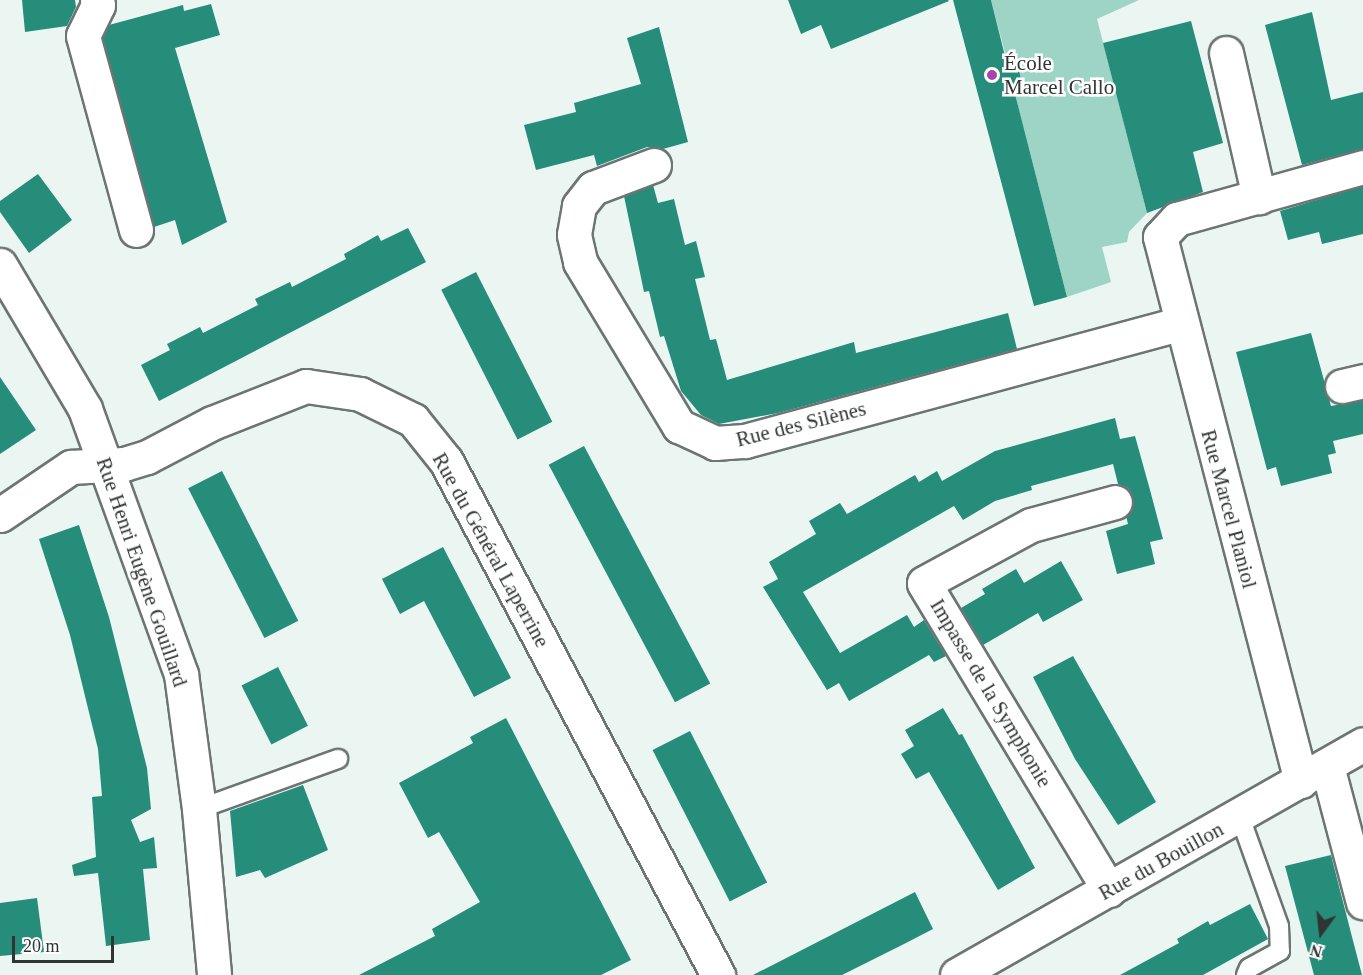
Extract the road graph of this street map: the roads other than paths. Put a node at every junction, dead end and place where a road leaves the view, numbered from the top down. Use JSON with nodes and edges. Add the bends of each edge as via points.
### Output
{"nodes":[{"id":1,"x":97,"y":0,"type":"edge"},
{"id":2,"x":1226,"y":53,"type":"dead end"},
{"id":3,"x":654,"y":165,"type":"dead end"},
{"id":4,"x":1363,"y":167,"type":"edge"},
{"id":5,"x":1259,"y":197,"type":"junction"},
{"id":6,"x":136,"y":230,"type":"dead end"},
{"id":7,"x":0,"y":265,"type":"edge"},
{"id":8,"x":1180,"y":324,"type":"junction"},
{"id":9,"x":107,"y":464,"type":"junction"},
{"id":10,"x":1115,"y":502,"type":"dead end"},
{"id":11,"x":0,"y":515,"type":"edge"},
{"id":12,"x":1363,"y":744,"type":"edge"},
{"id":13,"x":338,"y":759,"type":"dead end"},
{"id":14,"x":1314,"y":773,"type":"junction"},
{"id":15,"x":199,"y":809,"type":"junction"},
{"id":16,"x":1240,"y":817,"type":"junction"},
{"id":17,"x":1109,"y":890,"type":"junction"},
{"id":18,"x":1363,"y":902,"type":"edge"},
{"id":19,"x":206,"y":975,"type":"edge"},
{"id":20,"x":214,"y":975,"type":"edge"},
{"id":21,"x":718,"y":975,"type":"edge"},
{"id":22,"x":957,"y":975,"type":"edge"},
{"id":23,"x":1246,"y":975,"type":"edge"}],
"edges":[{"from":1,"to":6,"type":"street","via":[[83,36]]},
{"from":2,"to":5,"type":"street"},
{"from":3,"to":8,"type":"street","name":"Rue des Silènes","via":[[593,188],[579,206],[574,235],[578,253],[679,426],[715,443],[745,441]]},
{"from":4,"to":5,"type":"street"},
{"from":5,"to":8,"type":"street","name":"Rue Marcel Planiol","via":[[1177,219],[1160,237]]},
{"from":7,"to":9,"type":"street","name":"Rue Henri Eugène Gouillard","via":[[85,409]]},
{"from":8,"to":14,"type":"street","name":"Rue Marcel Planiol"},
{"from":9,"to":11,"type":"street","name":"Rue du Général Laperrine","via":[[71,467]]},
{"from":9,"to":15,"type":"street","name":"Rue Henri Eugène Gouillard","via":[[181,674]]},
{"from":9,"to":21,"type":"street","name":"Rue du Général Laperrine","via":[[147,457],[212,423],[306,386],[360,394],[413,420],[446,461]]},
{"from":10,"to":17,"type":"street","name":"Impasse de la Symphonie","via":[[1031,525],[924,583]]},
{"from":12,"to":14,"type":"street","name":"Rue du Bouillon"},
{"from":13,"to":15,"type":"lane"},
{"from":14,"to":16,"type":"street","name":"Rue du Bouillon"},
{"from":14,"to":18,"type":"street","name":"Rue Marcel Planiol"},
{"from":15,"to":20,"type":"street","name":"Rue Henri Eugène Gouillard"},
{"from":16,"to":17,"type":"street","name":"Rue du Bouillon"},
{"from":16,"to":23,"type":"lane","via":[[1279,926],[1280,951],[1249,969]]},
{"from":17,"to":22,"type":"street","name":"Rue du Bouillon"},
{"from":19,"to":20,"type":"street"}]}
